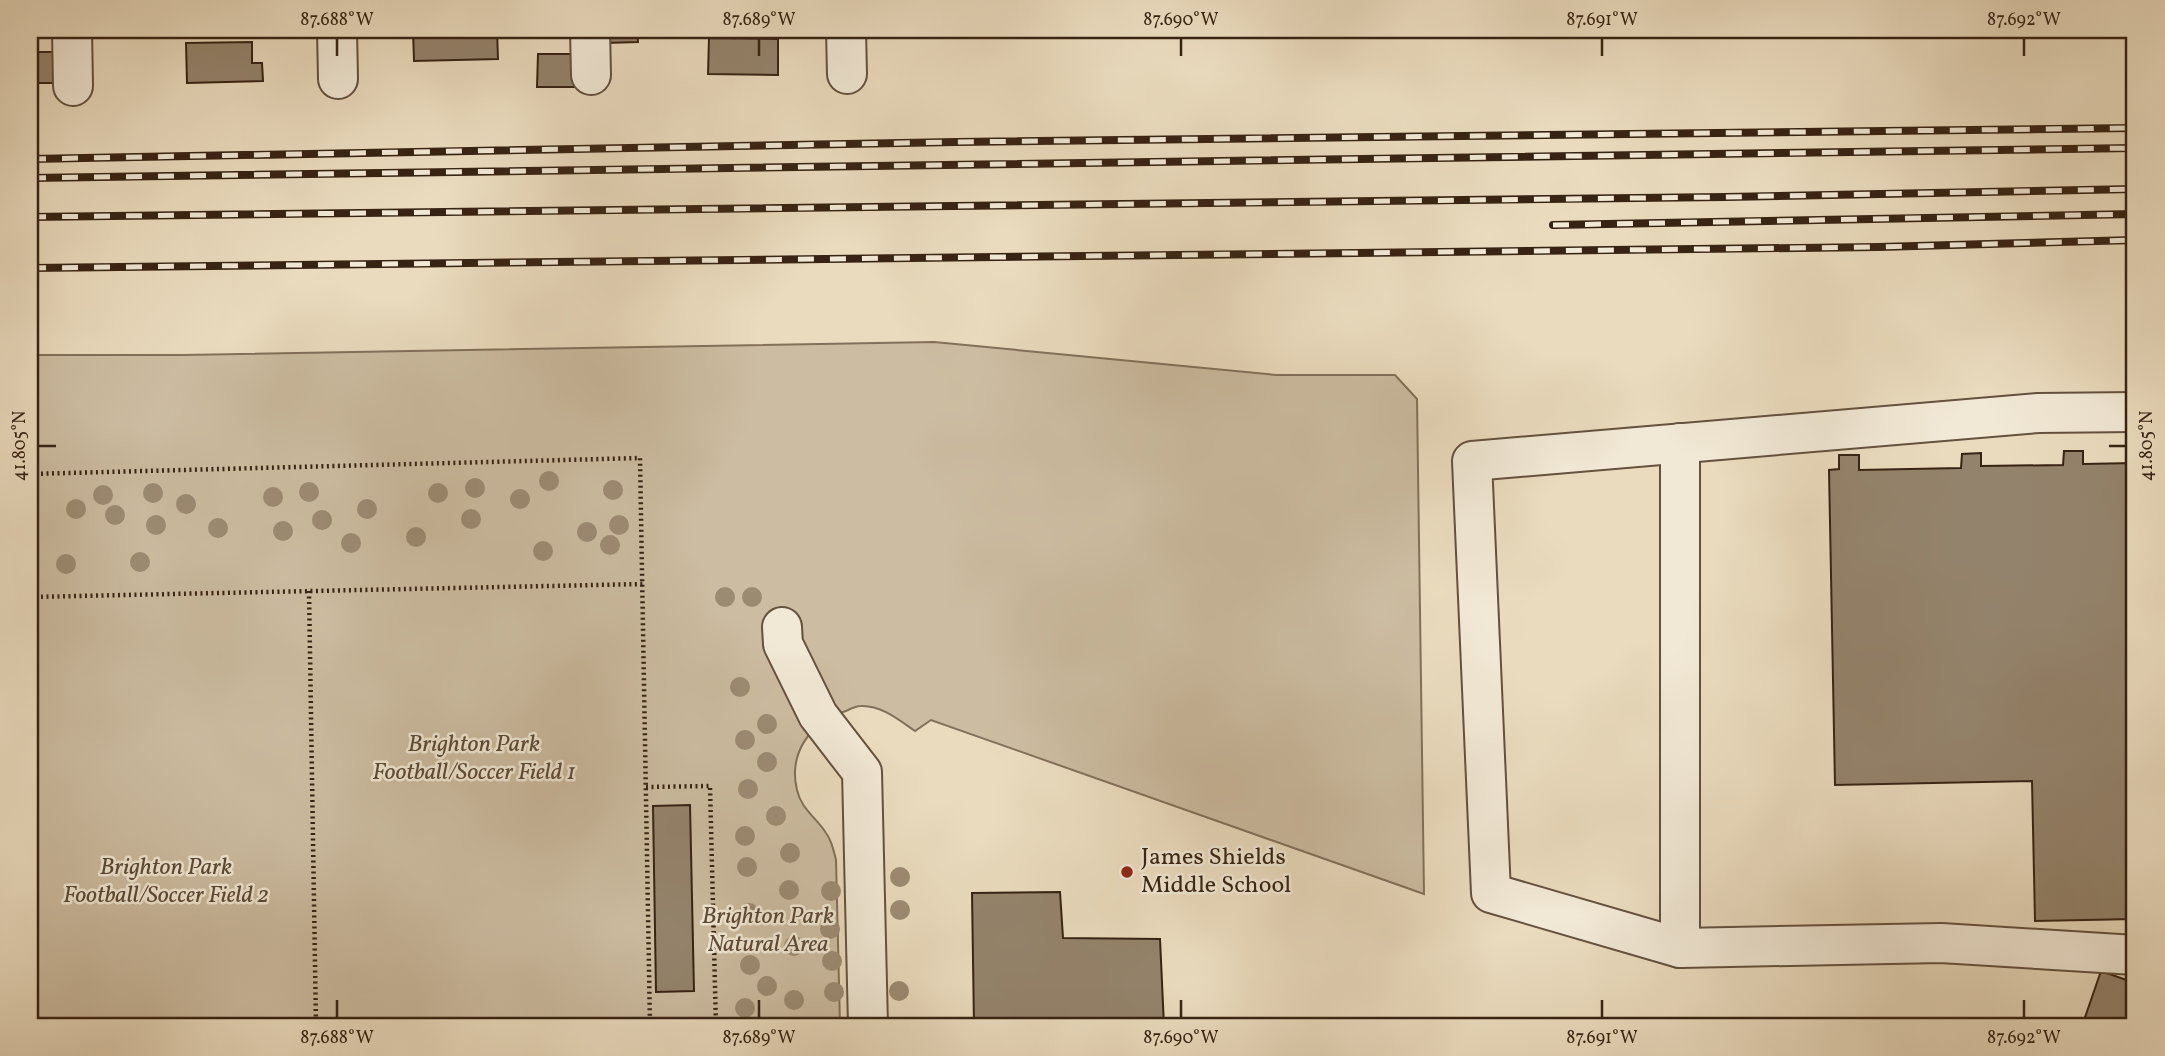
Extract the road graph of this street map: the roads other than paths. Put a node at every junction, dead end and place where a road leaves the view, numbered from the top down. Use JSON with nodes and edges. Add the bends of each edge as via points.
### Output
{"nodes":[{"id":1,"x":72,"y":30,"type":"edge"},
{"id":2,"x":337,"y":30,"type":"edge"},
{"id":3,"x":590,"y":30,"type":"edge"},
{"id":4,"x":846,"y":30,"type":"edge"},
{"id":5,"x":847,"y":74,"type":"dead end"},
{"id":6,"x":591,"y":75,"type":"dead end"},
{"id":7,"x":338,"y":79,"type":"dead end"},
{"id":8,"x":73,"y":86,"type":"dead end"},
{"id":9,"x":2135,"y":412,"type":"edge"},
{"id":10,"x":1680,"y":443,"type":"junction"},
{"id":11,"x":782,"y":627,"type":"dead end"},
{"id":12,"x":1680,"y":948,"type":"junction"},
{"id":13,"x":2135,"y":955,"type":"edge"},
{"id":14,"x":868,"y":1026,"type":"edge"}],
"edges":[{"from":1,"to":8,"type":"street"},
{"from":2,"to":7,"type":"street"},
{"from":3,"to":6,"type":"street"},
{"from":4,"to":5,"type":"street"},
{"from":9,"to":10,"type":"street","via":[[2038,413]]},
{"from":10,"to":12,"type":"street"},
{"from":10,"to":12,"type":"street","via":[[1472,461],[1491,893]]},
{"from":11,"to":14,"type":"street","via":[[783,644],[818,716],[862,772]]},
{"from":12,"to":13,"type":"street","via":[[1941,943]]}]}
